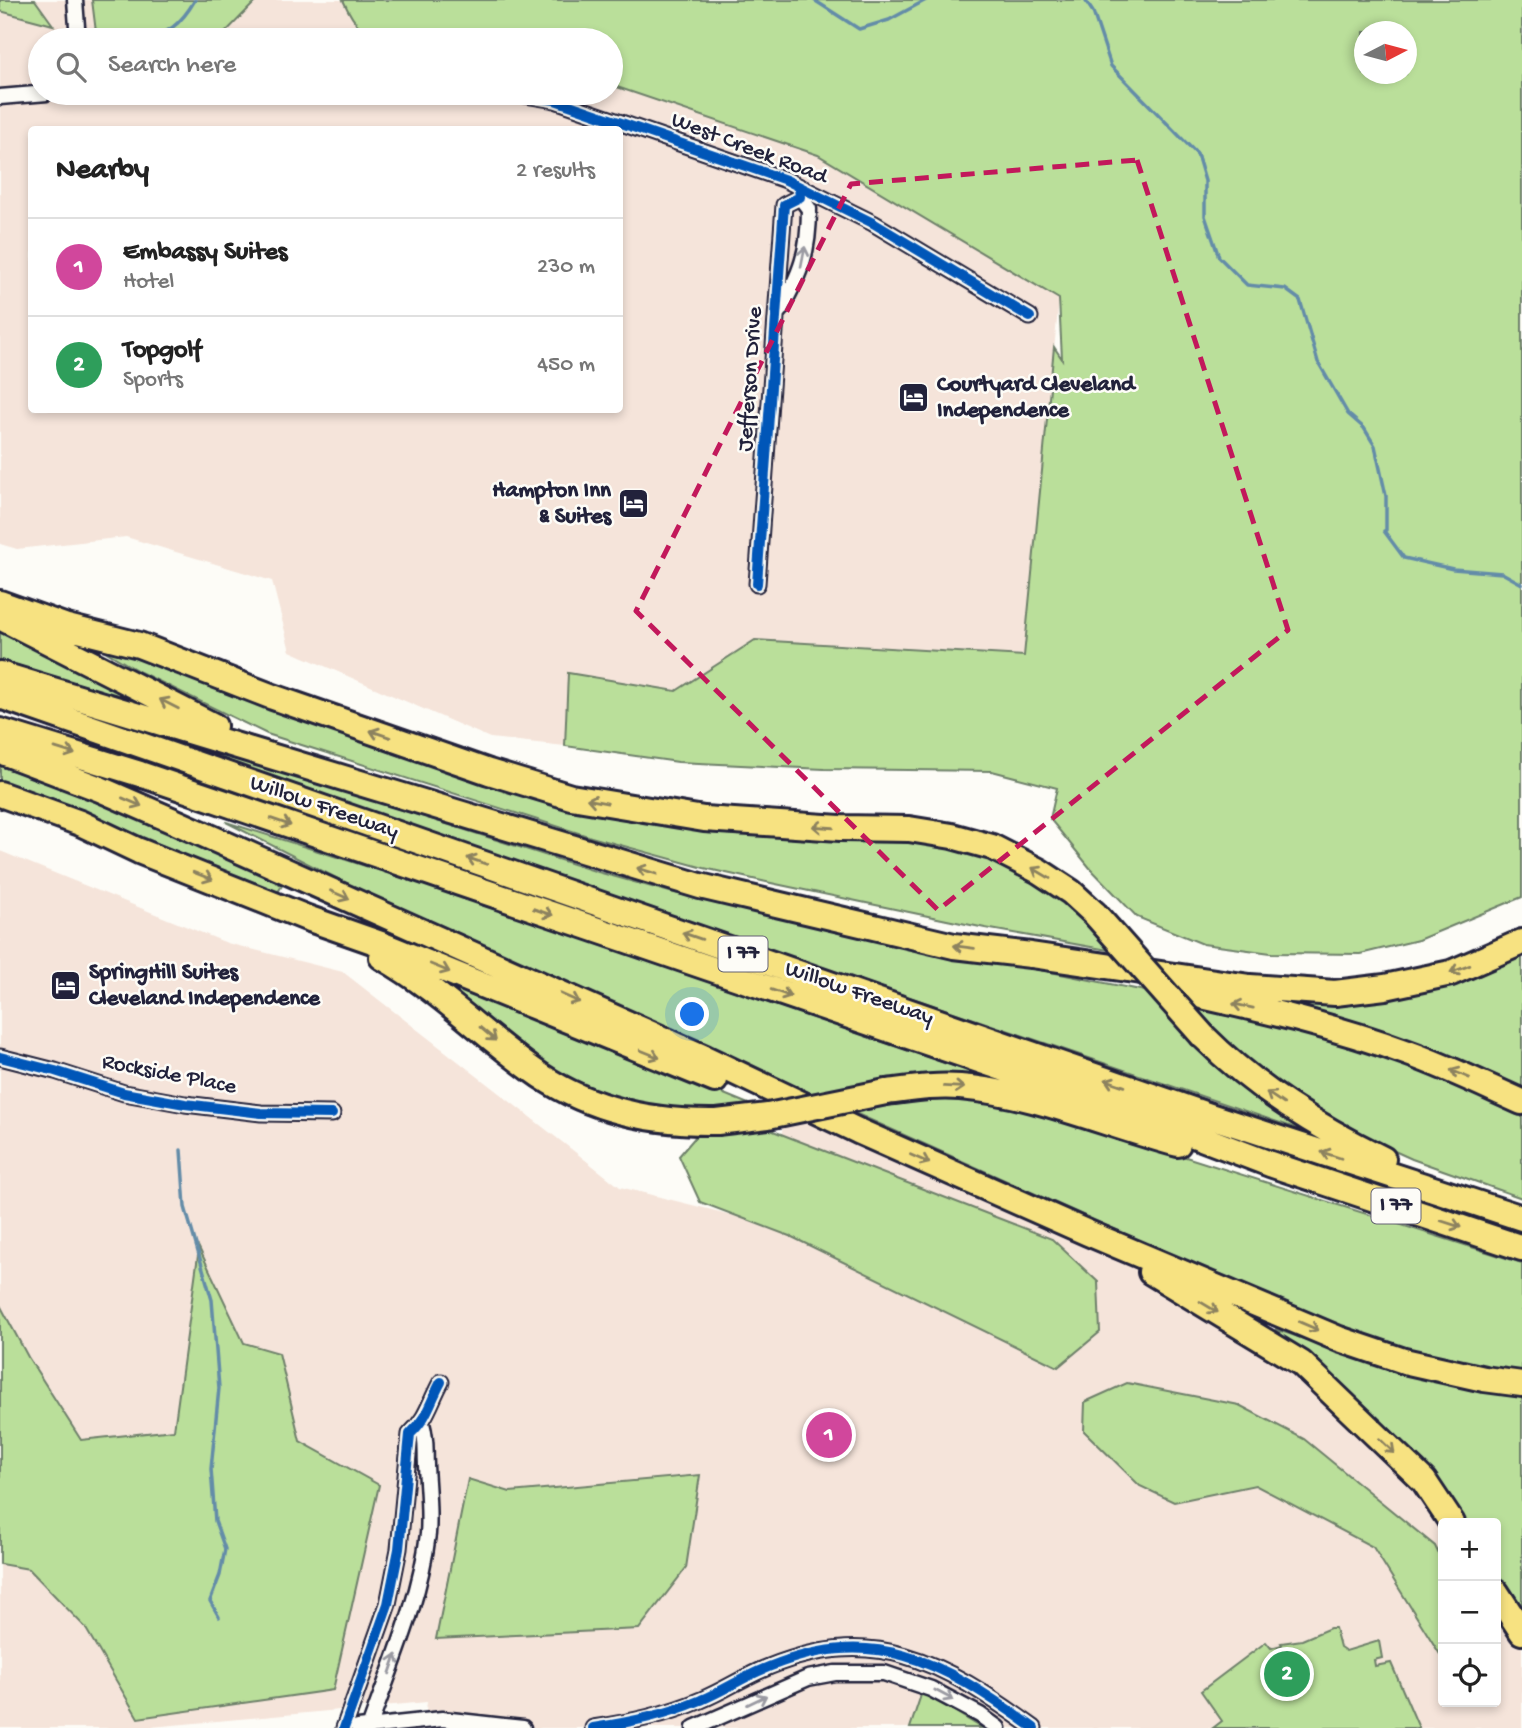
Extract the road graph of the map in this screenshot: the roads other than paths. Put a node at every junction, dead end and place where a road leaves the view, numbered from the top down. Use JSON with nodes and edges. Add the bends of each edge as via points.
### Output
{"nodes":[{"id":1,"x":75,"y":0,"type":"edge"},
{"id":2,"x":77,"y":28,"type":"edge"},
{"id":3,"x":28,"y":95,"type":"edge"},
{"id":4,"x":0,"y":97,"type":"edge"},
{"id":5,"x":569,"y":105,"type":"edge"},
{"id":6,"x":799,"y":193,"type":"junction"},
{"id":7,"x":777,"y":314,"type":"junction"},
{"id":8,"x":1030,"y":317,"type":"dead end"},
{"id":9,"x":757,"y":584,"type":"dead end"},
{"id":10,"x":0,"y":603,"type":"edge"},
{"id":11,"x":0,"y":617,"type":"edge"},
{"id":12,"x":0,"y":674,"type":"edge"},
{"id":13,"x":0,"y":696,"type":"edge"},
{"id":14,"x":0,"y":731,"type":"edge"},
{"id":15,"x":0,"y":751,"type":"edge"},
{"id":16,"x":345,"y":778,"type":"junction"},
{"id":17,"x":0,"y":794,"type":"edge"},
{"id":18,"x":0,"y":810,"type":"edge"},
{"id":19,"x":139,"y":851,"type":"junction"},
{"id":20,"x":307,"y":918,"type":"junction"},
{"id":21,"x":1522,"y":942,"type":"edge"},
{"id":22,"x":1031,"y":954,"type":"junction"},
{"id":23,"x":0,"y":1057,"type":"edge"},
{"id":24,"x":1522,"y":1102,"type":"edge"},
{"id":25,"x":332,"y":1114,"type":"dead end"},
{"id":26,"x":858,"y":1131,"type":"junction"},
{"id":27,"x":1270,"y":1164,"type":"junction"},
{"id":28,"x":1489,"y":1206,"type":"junction"},
{"id":29,"x":1522,"y":1218,"type":"edge"},
{"id":30,"x":1088,"y":1233,"type":"junction"},
{"id":31,"x":1522,"y":1248,"type":"edge"},
{"id":32,"x":441,"y":1382,"type":"dead end"},
{"id":33,"x":1522,"y":1384,"type":"edge"},
{"id":34,"x":422,"y":1423,"type":"junction"},
{"id":35,"x":403,"y":1513,"type":"junction"},
{"id":36,"x":429,"y":1513,"type":"junction"},
{"id":37,"x":1449,"y":1518,"type":"edge"},
{"id":38,"x":1501,"y":1599,"type":"edge"},
{"id":39,"x":1522,"y":1632,"type":"edge"},
{"id":40,"x":980,"y":1690,"type":"junction"},
{"id":41,"x":969,"y":1709,"type":"junction"},
{"id":42,"x":344,"y":1728,"type":"edge"},
{"id":43,"x":365,"y":1728,"type":"edge"},
{"id":44,"x":523,"y":1728,"type":"edge"},
{"id":45,"x":593,"y":1728,"type":"edge"},
{"id":46,"x":694,"y":1728,"type":"edge"},
{"id":47,"x":998,"y":1728,"type":"edge"},
{"id":48,"x":1034,"y":1728,"type":"edge"}],
"edges":[{"from":1,"to":2,"type":"street"},
{"from":3,"to":4,"type":"street"},
{"from":5,"to":6,"type":"street","name":"West Creek Road","via":[[786,180]]},
{"from":6,"to":7,"type":"street","name":"Jefferson Drive","via":[[784,205]]},
{"from":7,"to":6,"type":"street","name":"Jefferson Drive","one_way":true,"via":[[801,270],[804,255],[809,209]]},
{"from":6,"to":8,"type":"street","name":"West Creek Road","via":[[873,223]]},
{"from":7,"to":9,"type":"street","name":"Jefferson Drive"},
{"from":28,"to":10,"type":"highway","one_way":true,"bridge":true,"via":[[1384,1160],[1275,1098],[1203,1036],[1096,914],[1040,871],[992,847],[909,829],[704,819],[571,797],[273,697],[139,645],[67,627]]},
{"from":16,"to":11,"type":"highway","one_way":true,"via":[[210,724]]},
{"from":12,"to":16,"type":"highway"},
{"from":28,"to":13,"type":"highway","name":"Willow Freeway","number":"I 77","one_way":true,"via":[[1210,1116]]},
{"from":14,"to":27,"type":"highway","name":"Willow Freeway","number":"I 77","one_way":true,"via":[[140,774],[1149,1118]]},
{"from":15,"to":26,"type":"highway","one_way":true,"via":[[176,822]]},
{"from":22,"to":16,"type":"highway","one_way":true,"via":[[954,946],[699,887]]},
{"from":17,"to":19,"type":"highway","via":[[80,823]]},
{"from":18,"to":19,"type":"highway"},
{"from":19,"to":20,"type":"highway","one_way":true},
{"from":20,"to":26,"type":"highway","one_way":true,"via":[[802,1115]]},
{"from":20,"to":27,"type":"highway","one_way":true,"bridge":true,"via":[[403,969],[533,1071],[594,1103],[622,1112],[684,1123],[717,1122],[886,1092],[961,1087],[1002,1093],[1154,1138]]},
{"from":21,"to":22,"type":"highway","one_way":true,"via":[[1451,973],[1335,993],[1250,987]]},
{"from":24,"to":22,"type":"highway","one_way":true,"via":[[1409,1053],[1342,1031]]},
{"from":23,"to":25,"type":"street","name":"Rockside Place","via":[[124,1093],[185,1104],[261,1113]]},
{"from":26,"to":30,"type":"highway","one_way":true},
{"from":27,"to":31,"type":"highway","name":"Willow Freeway","number":"I 77","one_way":true},
{"from":28,"to":29,"type":"highway","name":"Willow Freeway","number":"I 77"},
{"from":30,"to":33,"type":"highway","one_way":true,"via":[[1339,1339],[1404,1361]]},
{"from":30,"to":37,"type":"highway","one_way":true,"via":[[1301,1363],[1424,1481]]},
{"from":32,"to":34,"type":"street"},
{"from":34,"to":35,"type":"street","via":[[410,1434]]},
{"from":34,"to":36,"type":"street","via":[[427,1441]]},
{"from":35,"to":36,"type":"street"},
{"from":35,"to":42,"type":"street","via":[[388,1604]]},
{"from":43,"to":36,"type":"street","one_way":true,"via":[[391,1671],[414,1596]]},
{"from":38,"to":39,"type":"highway"},
{"from":40,"to":41,"type":"street"},
{"from":40,"to":45,"type":"street","via":[[944,1669],[885,1650],[819,1650],[657,1717]]},
{"from":40,"to":48,"type":"street"},
{"from":46,"to":41,"type":"street","one_way":true,"via":[[808,1678],[835,1673],[884,1673],[931,1689]]},
{"from":41,"to":47,"type":"street"},
{"from":43,"to":44,"type":"street","via":[[442,1719]]}]}
